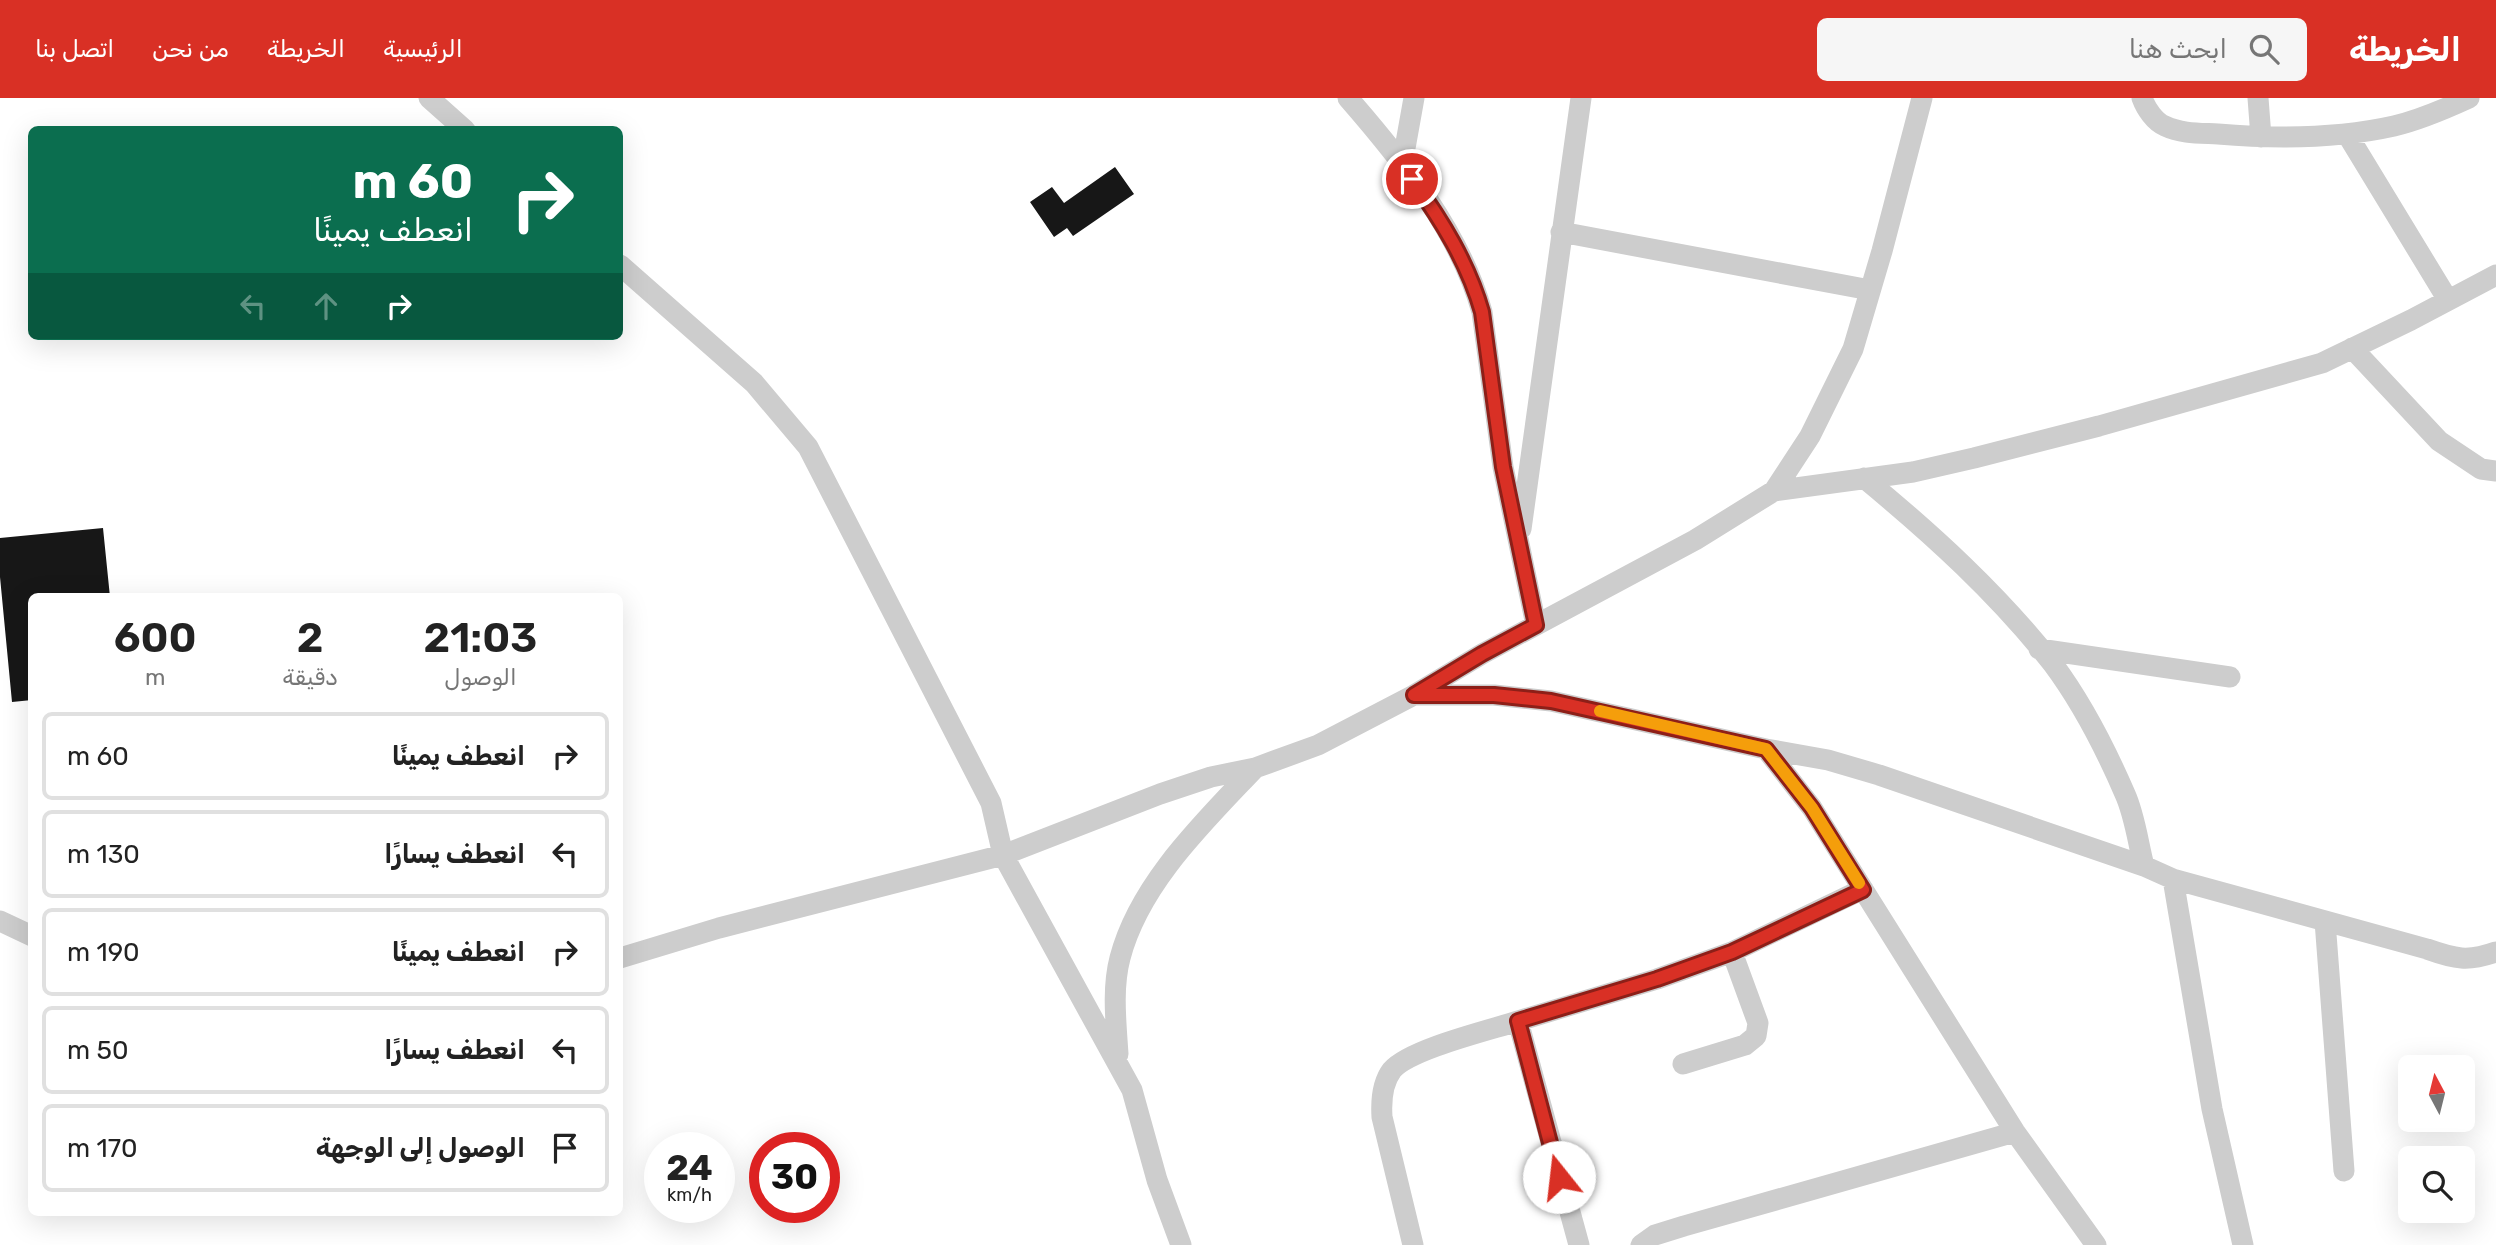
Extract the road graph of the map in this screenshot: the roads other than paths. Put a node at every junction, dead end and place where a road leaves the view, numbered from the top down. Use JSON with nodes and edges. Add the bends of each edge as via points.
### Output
{"nodes":[{"id":1,"x":429,"y":98,"type":"edge"},
{"id":2,"x":1348,"y":98,"type":"edge"},
{"id":3,"x":1414,"y":98,"type":"edge"},
{"id":4,"x":1581,"y":98,"type":"edge"},
{"id":5,"x":1922,"y":98,"type":"edge"},
{"id":6,"x":2142,"y":98,"type":"edge"},
{"id":7,"x":2258,"y":98,"type":"edge"},
{"id":8,"x":2469,"y":98,"type":"edge"},
{"id":9,"x":460,"y":126,"type":"edge"},
{"id":10,"x":2347,"y":134,"type":"junction"},
{"id":11,"x":2261,"y":137,"type":"junction"},
{"id":12,"x":1402,"y":166,"type":"junction"},
{"id":13,"x":1561,"y":232,"type":"junction"},
{"id":14,"x":623,"y":268,"type":"edge"},
{"id":15,"x":2496,"y":275,"type":"edge"},
{"id":16,"x":1870,"y":290,"type":"junction"},
{"id":17,"x":2448,"y":300,"type":"junction"},
{"id":18,"x":2352,"y":348,"type":"junction"},
{"id":19,"x":2496,"y":471,"type":"edge"},
{"id":20,"x":1864,"y":478,"type":"junction"},
{"id":21,"x":1774,"y":491,"type":"junction"},
{"id":22,"x":1519,"y":544,"type":"junction"},
{"id":23,"x":1536,"y":625,"type":"junction"},
{"id":24,"x":2039,"y":649,"type":"junction"},
{"id":25,"x":2230,"y":677,"type":"dead end"},
{"id":26,"x":1414,"y":695,"type":"junction"},
{"id":27,"x":1766,"y":749,"type":"junction"},
{"id":28,"x":1255,"y":768,"type":"junction"},
{"id":29,"x":1003,"y":855,"type":"junction"},
{"id":30,"x":2144,"y":866,"type":"junction"},
{"id":31,"x":2173,"y":879,"type":"junction"},
{"id":32,"x":1863,"y":890,"type":"junction"},
{"id":33,"x":0,"y":921,"type":"edge"},
{"id":34,"x":2325,"y":921,"type":"junction"},
{"id":35,"x":28,"y":934,"type":"edge"},
{"id":36,"x":1732,"y":952,"type":"junction"},
{"id":37,"x":2496,"y":952,"type":"edge"},
{"id":38,"x":623,"y":957,"type":"edge"},
{"id":39,"x":1518,"y":1021,"type":"junction"},
{"id":40,"x":1118,"y":1063,"type":"junction"},
{"id":41,"x":1683,"y":1064,"type":"dead end"},
{"id":42,"x":2015,"y":1132,"type":"junction"},
{"id":43,"x":2344,"y":1171,"type":"dead end"},
{"id":44,"x":1181,"y":1245,"type":"edge"},
{"id":45,"x":1413,"y":1245,"type":"edge"},
{"id":46,"x":1579,"y":1245,"type":"edge"},
{"id":47,"x":1641,"y":1245,"type":"edge"},
{"id":48,"x":2096,"y":1245,"type":"edge"},
{"id":49,"x":2243,"y":1245,"type":"edge"}],
"edges":[{"from":1,"to":9,"type":"street"},
{"from":2,"to":12,"type":"street"},
{"from":3,"to":12,"type":"street"},
{"from":4,"to":13,"type":"street"},
{"from":5,"to":16,"type":"street"},
{"from":6,"to":11,"type":"street","via":[[2163,125],[2184,132]]},
{"from":7,"to":11,"type":"street"},
{"from":8,"to":10,"type":"street","via":[[2395,126]]},
{"from":10,"to":11,"type":"street"},
{"from":10,"to":17,"type":"street"},
{"from":12,"to":22,"type":"street","via":[[1461,255],[1475,287]]},
{"from":13,"to":16,"type":"street"},
{"from":13,"to":22,"type":"street"},
{"from":14,"to":29,"type":"street","via":[[754,383],[808,447],[992,803]]},
{"from":15,"to":17,"type":"street"},
{"from":16,"to":21,"type":"street","via":[[1853,349],[1830,398]]},
{"from":17,"to":18,"type":"street"},
{"from":18,"to":19,"type":"street","via":[[2439,441],[2481,469]]},
{"from":18,"to":20,"type":"street","via":[[2322,363],[2099,426],[1913,472]]},
{"from":20,"to":21,"type":"street"},
{"from":20,"to":24,"type":"street","via":[[1930,533]]},
{"from":21,"to":23,"type":"street","via":[[1695,540]]},
{"from":22,"to":23,"type":"street"},
{"from":23,"to":26,"type":"street"},
{"from":24,"to":25,"type":"street"},
{"from":24,"to":30,"type":"street","via":[[2088,719],[2127,797]]},
{"from":26,"to":27,"type":"street","via":[[1494,695],[1551,701]]},
{"from":26,"to":28,"type":"street","via":[[1318,745]]},
{"from":27,"to":30,"type":"street","via":[[1879,775]]},
{"from":27,"to":32,"type":"street","via":[[1812,808]]},
{"from":28,"to":29,"type":"street","via":[[1160,794]]},
{"from":28,"to":40,"type":"street","via":[[1202,824],[1133,918],[1119,960]]},
{"from":29,"to":38,"type":"street"},
{"from":29,"to":40,"type":"street"},
{"from":30,"to":31,"type":"street"},
{"from":31,"to":34,"type":"street"},
{"from":31,"to":49,"type":"street","via":[[2212,1109]]},
{"from":32,"to":36,"type":"street"},
{"from":32,"to":42,"type":"street"},
{"from":33,"to":35,"type":"street"},
{"from":34,"to":37,"type":"street","via":[[2455,959],[2478,959]]},
{"from":34,"to":43,"type":"street"},
{"from":36,"to":39,"type":"street"},
{"from":36,"to":41,"type":"street","via":[[1758,1023],[1756,1036],[1745,1045]]},
{"from":39,"to":45,"type":"street","via":[[1433,1048],[1391,1071],[1381,1101],[1382,1117]]},
{"from":39,"to":46,"type":"street"},
{"from":40,"to":44,"type":"street","via":[[1132,1090]]},
{"from":42,"to":47,"type":"street","via":[[1684,1226]]},
{"from":42,"to":48,"type":"street"}]}
